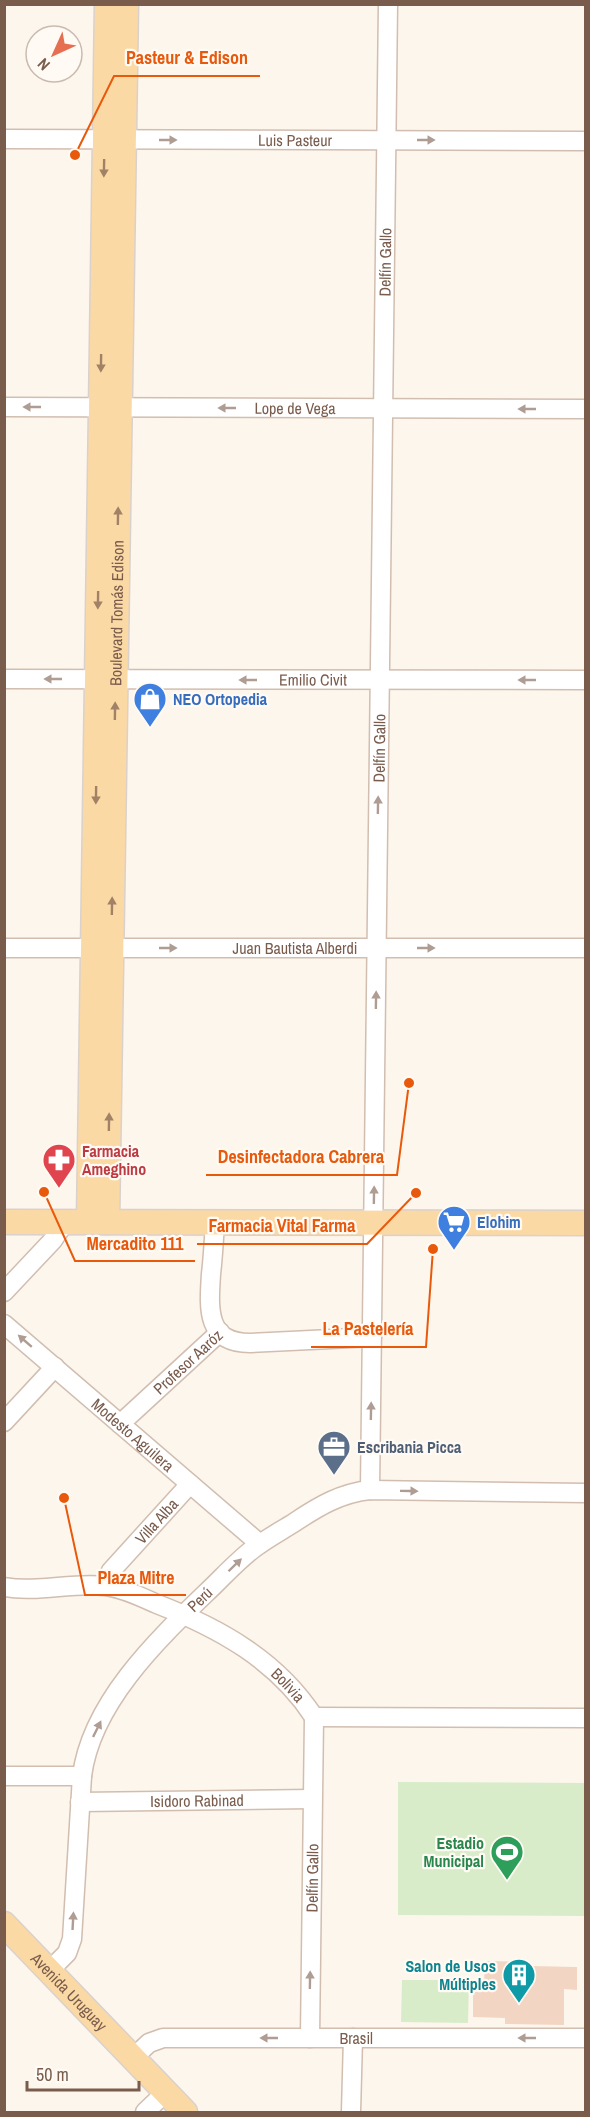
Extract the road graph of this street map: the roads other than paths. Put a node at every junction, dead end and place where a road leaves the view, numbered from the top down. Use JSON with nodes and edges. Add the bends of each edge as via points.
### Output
{"nodes":[{"id":1,"x":106,"y":4,"type":"edge"},
{"id":2,"x":126,"y":4,"type":"edge"},
{"id":3,"x":388,"y":4,"type":"edge"},
{"id":4,"x":4,"y":139,"type":"edge"},
{"id":5,"x":114,"y":140,"type":"junction"},
{"id":6,"x":387,"y":140,"type":"junction"},
{"id":7,"x":585,"y":141,"type":"edge"},
{"id":8,"x":4,"y":407,"type":"edge"},
{"id":9,"x":110,"y":408,"type":"junction"},
{"id":10,"x":383,"y":408,"type":"junction"},
{"id":11,"x":585,"y":409,"type":"edge"},
{"id":12,"x":4,"y":679,"type":"edge"},
{"id":13,"x":106,"y":679,"type":"junction"},
{"id":14,"x":380,"y":680,"type":"junction"},
{"id":15,"x":585,"y":680,"type":"edge"},
{"id":16,"x":4,"y":948,"type":"edge"},
{"id":17,"x":102,"y":948,"type":"junction"},
{"id":18,"x":377,"y":948,"type":"junction"},
{"id":19,"x":585,"y":948,"type":"edge"},
{"id":20,"x":4,"y":1222,"type":"edge"},
{"id":21,"x":64,"y":1222,"type":"junction"},
{"id":22,"x":98,"y":1222,"type":"junction"},
{"id":23,"x":215,"y":1222,"type":"junction"},
{"id":24,"x":373,"y":1222,"type":"junction"},
{"id":25,"x":585,"y":1223,"type":"edge"},
{"id":26,"x":4,"y":1292,"type":"edge"},
{"id":27,"x":4,"y":1324,"type":"edge"},
{"id":28,"x":219,"y":1332,"type":"junction"},
{"id":29,"x":372,"y":1337,"type":"junction"},
{"id":30,"x":55,"y":1367,"type":"junction"},
{"id":31,"x":4,"y":1422,"type":"edge"},
{"id":32,"x":120,"y":1424,"type":"junction"},
{"id":33,"x":190,"y":1484,"type":"junction"},
{"id":34,"x":370,"y":1490,"type":"junction"},
{"id":35,"x":585,"y":1493,"type":"edge"},
{"id":36,"x":260,"y":1544,"type":"junction"},
{"id":37,"x":4,"y":1587,"type":"edge"},
{"id":38,"x":114,"y":1587,"type":"junction"},
{"id":39,"x":184,"y":1614,"type":"junction"},
{"id":40,"x":314,"y":1717,"type":"junction"},
{"id":41,"x":585,"y":1718,"type":"edge"},
{"id":42,"x":4,"y":1776,"type":"edge"},
{"id":43,"x":82,"y":1776,"type":"junction"},
{"id":44,"x":312,"y":1799,"type":"junction"},
{"id":45,"x":80,"y":1802,"type":"junction"},
{"id":46,"x":4,"y":1924,"type":"edge"},
{"id":47,"x":10,"y":1951,"type":"edge"},
{"id":48,"x":49,"y":1971,"type":"junction"},
{"id":49,"x":310,"y":2038,"type":"junction"},
{"id":50,"x":353,"y":2038,"type":"junction"},
{"id":51,"x":585,"y":2038,"type":"edge"},
{"id":52,"x":133,"y":2058,"type":"junction"},
{"id":53,"x":157,"y":2105,"type":"edge"},
{"id":54,"x":185,"y":2112,"type":"edge"},
{"id":55,"x":351,"y":2112,"type":"edge"}],
"edges":[{"from":1,"to":5,"type":"main road","name":"Boulevard Tomás Edison"},
{"from":2,"to":5,"type":"main road","name":"Boulevard Tomás Edison"},
{"from":3,"to":6,"type":"street","name":"Delfín Gallo"},
{"from":4,"to":5,"type":"street","name":"Luis Pasteur"},
{"from":5,"to":6,"type":"street","name":"Luis Pasteur","one_way":true},
{"from":5,"to":9,"type":"main road","name":"Boulevard Tomás Edison"},
{"from":6,"to":7,"type":"street","name":"Luis Pasteur","one_way":true},
{"from":6,"to":10,"type":"street","name":"Delfín Gallo"},
{"from":9,"to":8,"type":"street","name":"Lope de Vega","one_way":true},
{"from":10,"to":9,"type":"street","name":"Lope de Vega","one_way":true},
{"from":9,"to":13,"type":"main road","name":"Boulevard Tomás Edison"},
{"from":11,"to":10,"type":"street","name":"Lope de Vega","one_way":true},
{"from":10,"to":14,"type":"street","name":"Delfín Gallo"},
{"from":13,"to":12,"type":"street","name":"Emilio Civit","one_way":true},
{"from":14,"to":13,"type":"street","name":"Emilio Civit","one_way":true},
{"from":13,"to":17,"type":"main road","name":"Boulevard Tomás Edison"},
{"from":15,"to":14,"type":"street","name":"Emilio Civit","one_way":true},
{"from":18,"to":14,"type":"street","name":"Delfín Gallo","one_way":true},
{"from":16,"to":17,"type":"street","name":"Juan Bautista Alberdi"},
{"from":17,"to":18,"type":"street","name":"Juan Bautista Alberdi","one_way":true},
{"from":17,"to":22,"type":"main road","name":"Boulevard Tomás Edison"},
{"from":18,"to":19,"type":"street","name":"Juan Bautista Alberdi","one_way":true},
{"from":24,"to":18,"type":"street","name":"Delfín Gallo","one_way":true},
{"from":20,"to":21,"type":"main road"},
{"from":21,"to":22,"type":"main road"},
{"from":21,"to":26,"type":"street","via":[[53,1240]]},
{"from":22,"to":23,"type":"main road"},
{"from":23,"to":24,"type":"main road"},
{"from":23,"to":28,"type":"street","via":[[209,1306]]},
{"from":24,"to":25,"type":"main road"},
{"from":24,"to":29,"type":"street","name":"Delfín Gallo"},
{"from":30,"to":27,"type":"street","name":"Modesto Aguilera","one_way":true},
{"from":28,"to":29,"type":"street","name":"Profesor Aaróz","via":[[245,1343]]},
{"from":28,"to":32,"type":"street","name":"Profesor Aaróz"},
{"from":34,"to":29,"type":"street","name":"Delfín Gallo","one_way":true},
{"from":30,"to":31,"type":"street"},
{"from":30,"to":32,"type":"street","name":"Modesto Aguilera"},
{"from":32,"to":33,"type":"street","name":"Modesto Aguilera"},
{"from":33,"to":36,"type":"street","name":"Modesto Aguilera"},
{"from":33,"to":38,"type":"street","name":"Villa Alba","via":[[111,1571],[108,1579]]},
{"from":34,"to":35,"type":"street","name":"Perú","one_way":true},
{"from":34,"to":36,"type":"street","name":"Perú","via":[[327,1502]]},
{"from":39,"to":36,"type":"street","name":"Perú","one_way":true},
{"from":37,"to":38,"type":"street","name":"Bolivia"},
{"from":38,"to":39,"type":"street","name":"Bolivia"},
{"from":39,"to":40,"type":"street","name":"Bolivia","via":[[257,1656],[289,1685]]},
{"from":43,"to":39,"type":"street","name":"Perú","one_way":true,"via":[[93,1737],[114,1698],[149,1650]]},
{"from":40,"to":41,"type":"street","name":"Bolivia"},
{"from":40,"to":44,"type":"street","name":"Delfín Gallo"},
{"from":42,"to":43,"type":"street"},
{"from":43,"to":45,"type":"street","name":"Perú"},
{"from":44,"to":45,"type":"street","name":"Isidoro Rabinad"},
{"from":49,"to":44,"type":"street","name":"Delfín Gallo","one_way":true},
{"from":48,"to":45,"type":"street","name":"Perú","one_way":true,"via":[[67,1953],[72,1939]]},
{"from":46,"to":48,"type":"main road","name":"Avenida Uruguay"},
{"from":47,"to":48,"type":"main road","via":[[39,1973]]},
{"from":47,"to":53,"type":"main road","name":"Avenida Uruguay"},
{"from":48,"to":52,"type":"main road","name":"Avenida Uruguay"},
{"from":49,"to":50,"type":"street","name":"Brasil"},
{"from":49,"to":52,"type":"street","name":"Brasil","one_way":true,"via":[[160,2038]]},
{"from":51,"to":50,"type":"street","name":"Brasil","one_way":true},
{"from":50,"to":55,"type":"street"},
{"from":52,"to":53,"type":"main road","name":"Avenida Uruguay"},
{"from":53,"to":54,"type":"main road","name":"Avenida Uruguay"}]}
